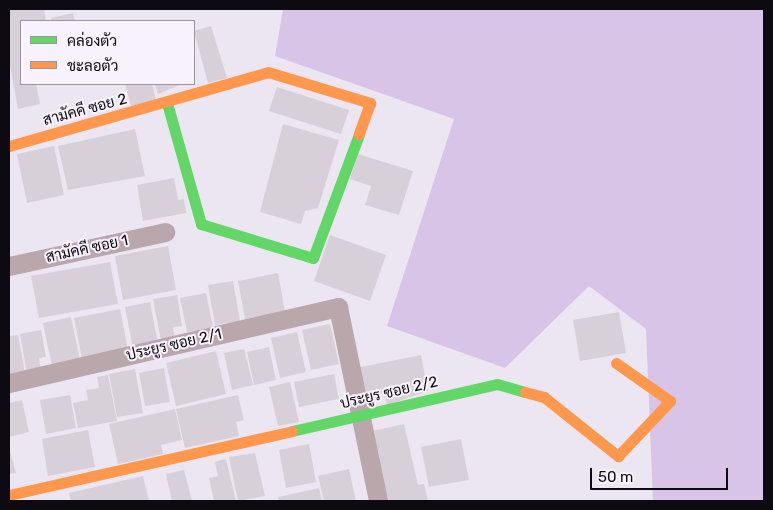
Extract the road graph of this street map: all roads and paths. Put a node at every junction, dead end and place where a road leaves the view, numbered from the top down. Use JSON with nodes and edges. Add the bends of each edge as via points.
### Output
{"nodes":[{"id":1,"x":167,"y":103,"type":"junction"},
{"id":2,"x":9,"y":146,"type":"edge"},
{"id":3,"x":165,"y":232,"type":"dead end"},
{"id":4,"x":9,"y":266,"type":"edge"},
{"id":5,"x":616,"y":363,"type":"dead end"},
{"id":6,"x":9,"y":383,"type":"edge"},
{"id":7,"x":361,"y":415,"type":"junction"},
{"id":8,"x":9,"y":495,"type":"edge"},
{"id":9,"x":378,"y":501,"type":"edge"}],
"edges":[{"from":1,"to":1,"type":"street","name":"สามัคคี ซอย 2","via":[[268,72],[370,104],[313,258],[200,224]]},
{"from":1,"to":2,"type":"street","name":"สามัคคี ซอย 2"},
{"from":3,"to":4,"type":"street","name":"สามัคคี ซอย 1"},
{"from":5,"to":7,"type":"street","name":"ประยูร ซอย 2/2","via":[[670,401],[618,456],[544,397],[498,384]]},
{"from":6,"to":7,"type":"street","name":"ประยูร ซอย 2/1","via":[[338,306]]},
{"from":7,"to":8,"type":"street","name":"ประยูร ซอย 2/2"},
{"from":7,"to":9,"type":"street"}]}
